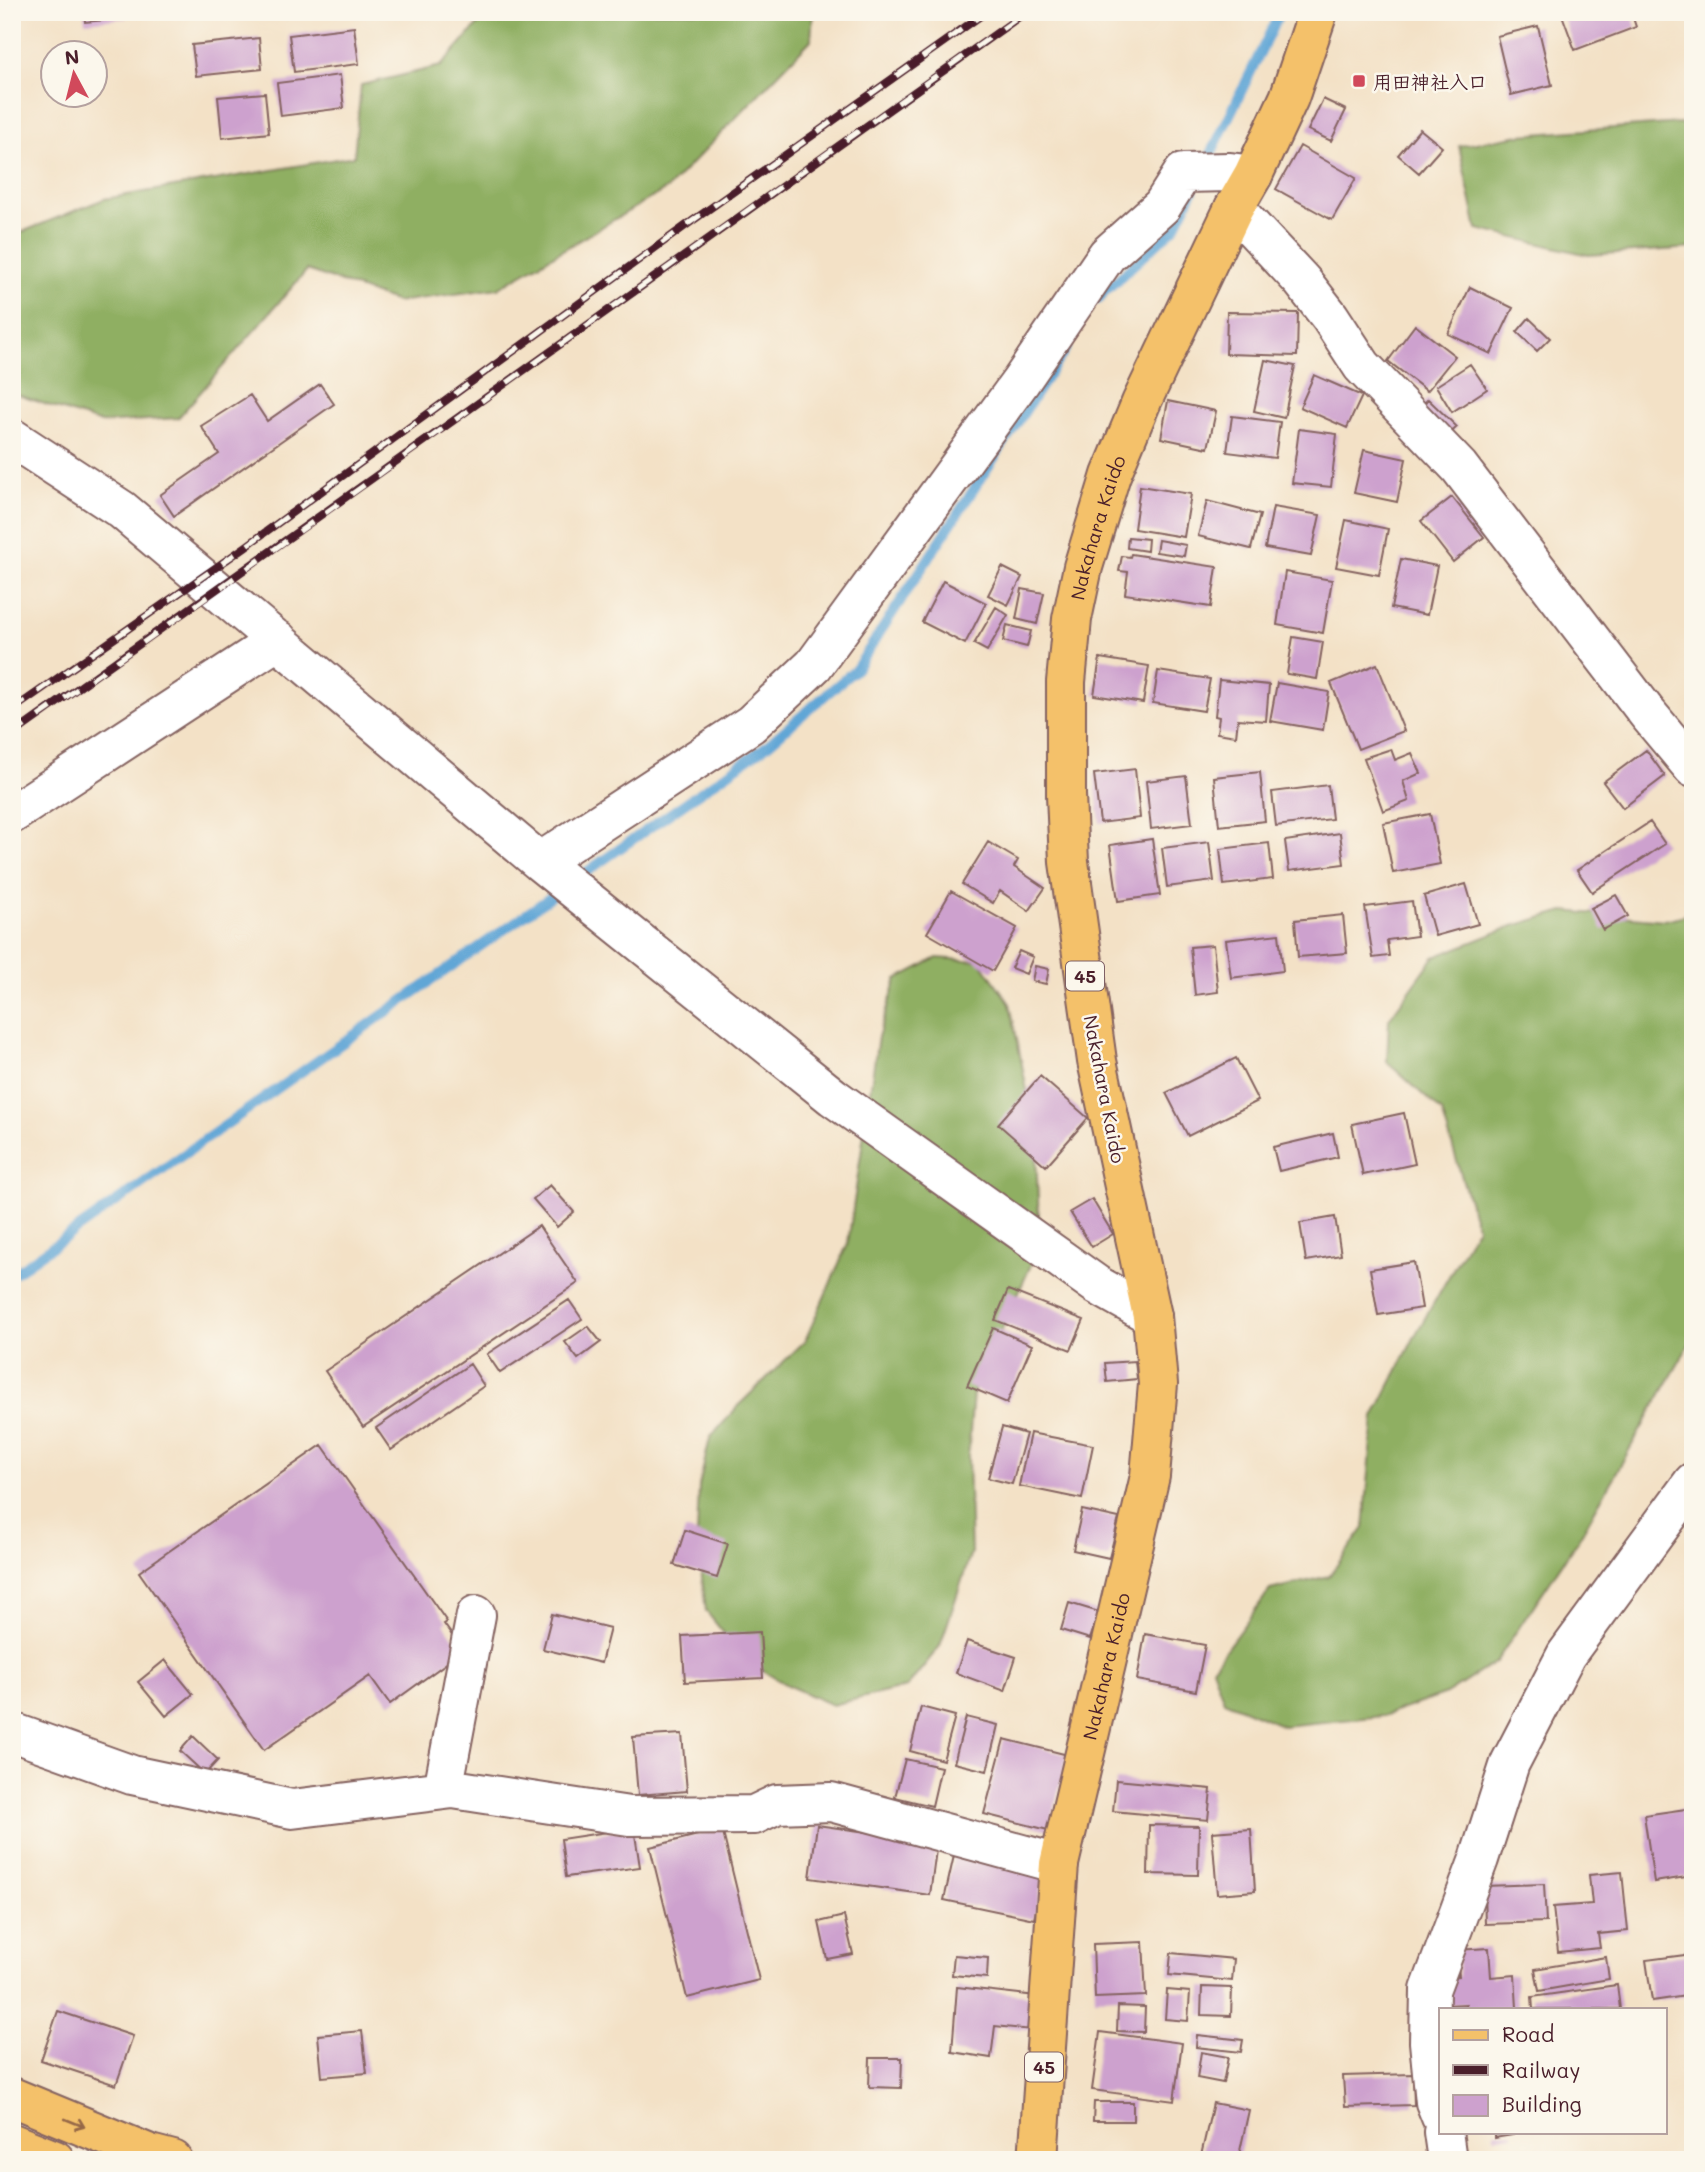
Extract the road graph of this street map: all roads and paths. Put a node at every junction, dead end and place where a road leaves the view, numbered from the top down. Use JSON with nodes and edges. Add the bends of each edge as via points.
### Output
{"nodes":[{"id":1,"x":1318,"y":12,"type":"edge"},
{"id":2,"x":1239,"y":185,"type":"junction"},
{"id":3,"x":12,"y":438,"type":"edge"},
{"id":4,"x":278,"y":640,"type":"junction"},
{"id":5,"x":1693,"y":768,"type":"edge"},
{"id":6,"x":12,"y":814,"type":"edge"},
{"id":7,"x":554,"y":874,"type":"junction"},
{"id":8,"x":1152,"y":1315,"type":"junction"},
{"id":9,"x":1693,"y":1482,"type":"edge"},
{"id":10,"x":476,"y":1615,"type":"dead end"},
{"id":11,"x":12,"y":1732,"type":"edge"},
{"id":12,"x":443,"y":1790,"type":"junction"},
{"id":13,"x":1059,"y":1864,"type":"junction"},
{"id":14,"x":12,"y":2097,"type":"edge"},
{"id":15,"x":1439,"y":2112,"type":"edge"},
{"id":16,"x":1443,"y":2134,"type":"edge"},
{"id":17,"x":12,"y":2143,"type":"edge"},
{"id":18,"x":55,"y":2160,"type":"edge"},
{"id":19,"x":173,"y":2160,"type":"edge"},
{"id":20,"x":1038,"y":2160,"type":"edge"},
{"id":21,"x":1447,"y":2160,"type":"edge"}],
"edges":[{"from":1,"to":2,"type":"main road","name":"Nakahara Kaido","number":"45","via":[[1289,98]]},
{"from":2,"to":5,"type":"street","via":[[1362,366],[1459,467]]},
{"from":2,"to":7,"type":"street","via":[[1183,173],[1162,206],[1107,255],[814,664],[751,724]]},
{"from":2,"to":8,"type":"main road","name":"Nakahara Kaido","number":"45","via":[[1111,475],[1083,566],[1066,682],[1069,862],[1097,1061]]},
{"from":3,"to":4,"type":"street","via":[[121,510]]},
{"from":4,"to":6,"type":"street"},
{"from":4,"to":7,"type":"street"},
{"from":7,"to":8,"type":"street","via":[[833,1097],[1097,1285]]},
{"from":8,"to":13,"type":"main road","name":"Nakahara Kaido","number":"45","via":[[1158,1384],[1150,1476]]},
{"from":9,"to":15,"type":"street","via":[[1566,1655],[1510,1763],[1430,1990],[1429,2042]]},
{"from":10,"to":12,"type":"street"},
{"from":11,"to":12,"type":"street","via":[[132,1775],[292,1809]]},
{"from":12,"to":13,"type":"street","via":[[629,1816],[754,1815],[778,1804],[831,1802]]},
{"from":13,"to":20,"type":"main road","name":"Nakahara Kaido","number":"45"},
{"from":14,"to":19,"type":"main road","one_way":true},
{"from":16,"to":21,"type":"street"},
{"from":17,"to":18,"type":"main road"}]}
